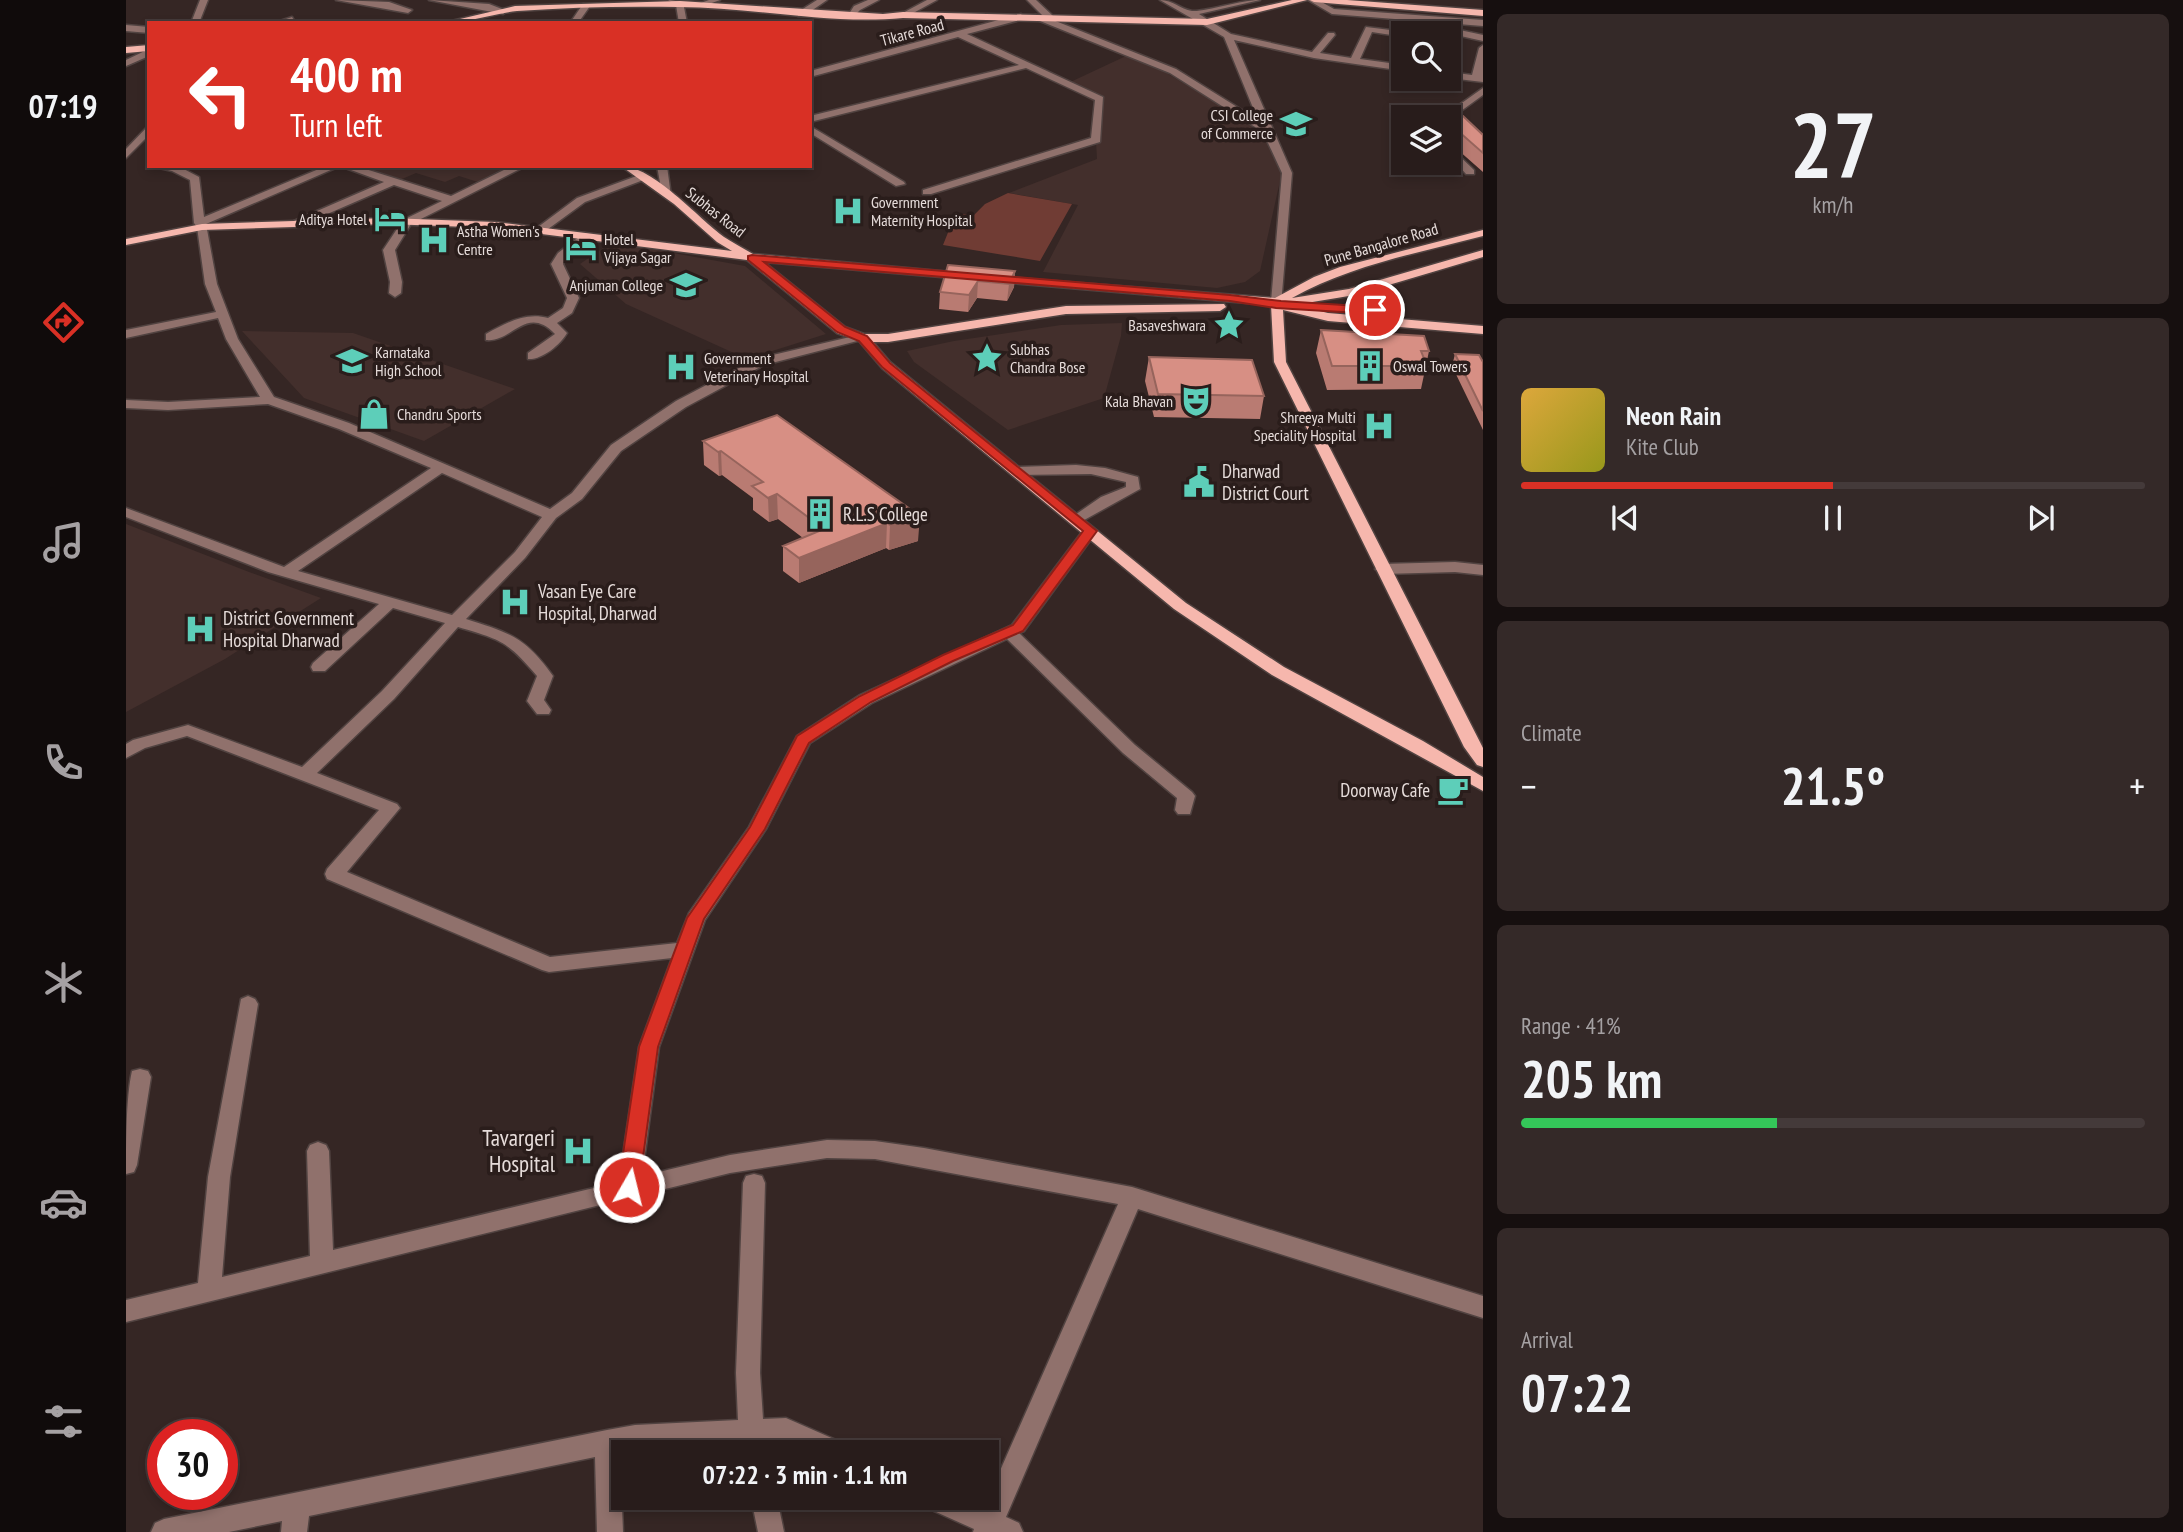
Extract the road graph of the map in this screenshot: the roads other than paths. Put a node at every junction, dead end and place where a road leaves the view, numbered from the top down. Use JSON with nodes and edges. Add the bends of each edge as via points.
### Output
{"nodes":[{"id":1,"x":204,"y":0,"type":"edge"},
{"id":2,"x":340,"y":0,"type":"edge"},
{"id":3,"x":433,"y":0,"type":"edge"},
{"id":4,"x":503,"y":0,"type":"edge"},
{"id":5,"x":716,"y":0,"type":"edge"},
{"id":6,"x":823,"y":0,"type":"edge"},
{"id":7,"x":875,"y":0,"type":"edge"},
{"id":8,"x":933,"y":0,"type":"edge"},
{"id":9,"x":1031,"y":0,"type":"edge"},
{"id":10,"x":1164,"y":0,"type":"edge"},
{"id":11,"x":1214,"y":0,"type":"edge"},
{"id":12,"x":1256,"y":0,"type":"edge"},
{"id":13,"x":1303,"y":0,"type":"edge"},
{"id":14,"x":1313,"y":0,"type":"edge"},
{"id":15,"x":369,"y":1,"type":"edge"},
{"id":16,"x":676,"y":2,"type":"edge"},
{"id":17,"x":704,"y":5,"type":"junction"},
{"id":18,"x":586,"y":6,"type":"junction"},
{"id":19,"x":515,"y":9,"type":"junction"},
{"id":20,"x":408,"y":10,"type":"dead end"},
{"id":21,"x":502,"y":10,"type":"junction"},
{"id":22,"x":1212,"y":11,"type":"junction"},
{"id":23,"x":1332,"y":11,"type":"junction"},
{"id":24,"x":801,"y":13,"type":"junction"},
{"id":25,"x":1483,"y":13,"type":"edge"},
{"id":26,"x":1188,"y":14,"type":"junction"},
{"id":27,"x":850,"y":15,"type":"junction"},
{"id":28,"x":903,"y":15,"type":"junction"},
{"id":29,"x":1021,"y":17,"type":"junction"},
{"id":30,"x":1038,"y":17,"type":"junction"},
{"id":31,"x":1050,"y":18,"type":"junction"},
{"id":32,"x":196,"y":21,"type":"edge"},
{"id":33,"x":455,"y":21,"type":"edge"},
{"id":34,"x":501,"y":21,"type":"edge"},
{"id":35,"x":575,"y":21,"type":"edge"},
{"id":36,"x":682,"y":21,"type":"edge"},
{"id":37,"x":1207,"y":22,"type":"junction"},
{"id":38,"x":1483,"y":23,"type":"edge"},
{"id":39,"x":126,"y":28,"type":"edge"},
{"id":40,"x":147,"y":30,"type":"edge"},
{"id":41,"x":1391,"y":32,"type":"edge"},
{"id":42,"x":960,"y":34,"type":"junction"},
{"id":43,"x":1331,"y":35,"type":"dead end"},
{"id":44,"x":1228,"y":36,"type":"junction"},
{"id":45,"x":1483,"y":38,"type":"edge"},
{"id":46,"x":1483,"y":48,"type":"edge"},
{"id":47,"x":126,"y":50,"type":"edge"},
{"id":48,"x":147,"y":50,"type":"edge"},
{"id":49,"x":147,"y":51,"type":"edge"},
{"id":50,"x":1314,"y":55,"type":"junction"},
{"id":51,"x":1354,"y":62,"type":"junction"},
{"id":52,"x":126,"y":63,"type":"edge"},
{"id":53,"x":1028,"y":65,"type":"junction"},
{"id":54,"x":1391,"y":66,"type":"edge"},
{"id":55,"x":812,"y":73,"type":"edge"},
{"id":56,"x":1461,"y":77,"type":"edge"},
{"id":57,"x":1480,"y":79,"type":"edge"},
{"id":58,"x":1483,"y":91,"type":"edge"},
{"id":59,"x":1461,"y":107,"type":"edge"},
{"id":60,"x":812,"y":119,"type":"edge"},
{"id":61,"x":812,"y":130,"type":"edge"},
{"id":62,"x":1267,"y":130,"type":"junction"},
{"id":63,"x":147,"y":131,"type":"edge"},
{"id":64,"x":147,"y":150,"type":"edge"},
{"id":65,"x":129,"y":159,"type":"edge"},
{"id":66,"x":1461,"y":162,"type":"edge"},
{"id":67,"x":180,"y":168,"type":"edge"},
{"id":68,"x":330,"y":168,"type":"edge"},
{"id":69,"x":351,"y":168,"type":"edge"},
{"id":70,"x":517,"y":168,"type":"edge"},
{"id":71,"x":629,"y":168,"type":"edge"},
{"id":72,"x":662,"y":168,"type":"edge"},
{"id":73,"x":1470,"y":172,"type":"dead end"},
{"id":74,"x":642,"y":177,"type":"junction"},
{"id":75,"x":393,"y":181,"type":"junction"},
{"id":76,"x":900,"y":184,"type":"dead end"},
{"id":77,"x":927,"y":192,"type":"dead end"},
{"id":78,"x":667,"y":194,"type":"junction"},
{"id":79,"x":451,"y":200,"type":"junction"},
{"id":80,"x":407,"y":222,"type":"junction"},
{"id":81,"x":298,"y":223,"type":"junction"},
{"id":82,"x":200,"y":225,"type":"junction"},
{"id":83,"x":540,"y":230,"type":"junction"},
{"id":84,"x":1483,"y":233,"type":"edge"},
{"id":85,"x":588,"y":235,"type":"junction"},
{"id":86,"x":126,"y":242,"type":"edge"},
{"id":87,"x":1483,"y":253,"type":"edge"},
{"id":88,"x":752,"y":258,"type":"junction"},
{"id":89,"x":1040,"y":284,"type":"junction"},
{"id":90,"x":395,"y":293,"type":"dead end"},
{"id":91,"x":1276,"y":303,"type":"junction"},
{"id":92,"x":1066,"y":310,"type":"junction"},
{"id":93,"x":222,"y":314,"type":"junction"},
{"id":94,"x":1483,"y":318,"type":"edge"},
{"id":95,"x":550,"y":322,"type":"junction"},
{"id":96,"x":1483,"y":330,"type":"edge"},
{"id":97,"x":126,"y":334,"type":"edge"},
{"id":98,"x":490,"y":337,"type":"dead end"},
{"id":99,"x":863,"y":338,"type":"junction"},
{"id":100,"x":532,"y":356,"type":"dead end"},
{"id":101,"x":269,"y":400,"type":"junction"},
{"id":102,"x":126,"y":404,"type":"edge"},
{"id":103,"x":441,"y":468,"type":"junction"},
{"id":104,"x":1017,"y":471,"type":"junction"},
{"id":105,"x":126,"y":512,"type":"edge"},
{"id":106,"x":551,"y":515,"type":"junction"},
{"id":107,"x":1083,"y":525,"type":"junction"},
{"id":108,"x":1383,"y":569,"type":"junction"},
{"id":109,"x":1483,"y":570,"type":"edge"},
{"id":110,"x":286,"y":573,"type":"junction"},
{"id":111,"x":390,"y":603,"type":"junction"},
{"id":112,"x":455,"y":621,"type":"junction"},
{"id":113,"x":1009,"y":632,"type":"junction"},
{"id":114,"x":320,"y":667,"type":"dead end"},
{"id":115,"x":543,"y":710,"type":"dead end"},
{"id":116,"x":126,"y":752,"type":"edge"},
{"id":117,"x":1483,"y":761,"type":"edge"},
{"id":118,"x":304,"y":776,"type":"junction"},
{"id":119,"x":1483,"y":785,"type":"edge"},
{"id":120,"x":1184,"y":810,"type":"dead end"},
{"id":121,"x":685,"y":949,"type":"junction"},
{"id":122,"x":248,"y":1004,"type":"dead end"},
{"id":123,"x":140,"y":1077,"type":"dead end"},
{"id":124,"x":318,"y":1152,"type":"dead end"},
{"id":125,"x":126,"y":1165,"type":"edge"},
{"id":126,"x":754,"y":1183,"type":"dead end"},
{"id":127,"x":629,"y":1187,"type":"junction"},
{"id":128,"x":1132,"y":1197,"type":"junction"},
{"id":129,"x":322,"y":1264,"type":"junction"},
{"id":130,"x":209,"y":1290,"type":"junction"},
{"id":131,"x":1483,"y":1307,"type":"edge"},
{"id":132,"x":126,"y":1311,"type":"edge"},
{"id":133,"x":618,"y":1440,"type":"edge"},
{"id":134,"x":706,"y":1440,"type":"edge"},
{"id":135,"x":753,"y":1440,"type":"edge"},
{"id":136,"x":758,"y":1440,"type":"edge"},
{"id":137,"x":808,"y":1440,"type":"edge"},
{"id":138,"x":611,"y":1441,"type":"edge"},
{"id":139,"x":607,"y":1442,"type":"junction"},
{"id":140,"x":766,"y":1510,"type":"edge"},
{"id":141,"x":958,"y":1510,"type":"edge"},
{"id":142,"x":295,"y":1519,"type":"edge"},
{"id":143,"x":995,"y":1529,"type":"edge"},
{"id":144,"x":164,"y":1532,"type":"edge"},
{"id":145,"x":610,"y":1532,"type":"edge"},
{"id":146,"x":771,"y":1532,"type":"edge"}],
"edges":[{"from":1,"to":32,"type":"street"},
{"from":2,"to":15,"type":"street"},
{"from":3,"to":21,"type":"street"},
{"from":4,"to":21,"type":"street"},
{"from":5,"to":17,"type":"street"},
{"from":6,"to":24,"type":"street"},
{"from":7,"to":27,"type":"street"},
{"from":8,"to":28,"type":"street"},
{"from":9,"to":31,"type":"street"},
{"from":10,"to":26,"type":"street"},
{"from":11,"to":22,"type":"street"},
{"from":12,"to":22,"type":"street"},
{"from":13,"to":37,"type":"main road"},
{"from":14,"to":23,"type":"street"},
{"from":14,"to":25,"type":"main road"},
{"from":15,"to":20,"type":"street"},
{"from":16,"to":17,"type":"main road"},
{"from":16,"to":18,"type":"main road"},
{"from":16,"to":36,"type":"street"},
{"from":17,"to":24,"type":"main road"},
{"from":18,"to":19,"type":"main road"},
{"from":18,"to":35,"type":"street"},
{"from":19,"to":21,"type":"main road"},
{"from":19,"to":34,"type":"street"},
{"from":21,"to":33,"type":"main road"},
{"from":22,"to":26,"type":"street"},
{"from":23,"to":38,"type":"street"},
{"from":23,"to":45,"type":"street","via":[[1346,18]]},
{"from":24,"to":27,"type":"main road"},
{"from":26,"to":37,"type":"street"},
{"from":27,"to":28,"type":"main road"},
{"from":28,"to":29,"type":"main road"},
{"from":29,"to":30,"type":"main road"},
{"from":29,"to":42,"type":"street","name":"Tikare Road"},
{"from":30,"to":31,"type":"main road"},
{"from":30,"to":62,"type":"street","via":[[1172,71]]},
{"from":31,"to":37,"type":"main road"},
{"from":37,"to":44,"type":"street"},
{"from":39,"to":40,"type":"street"},
{"from":41,"to":51,"type":"street","via":[[1368,29]]},
{"from":42,"to":53,"type":"street"},
{"from":42,"to":55,"type":"street","name":"Tikare Road"},
{"from":43,"to":50,"type":"street"},
{"from":44,"to":50,"type":"street"},
{"from":44,"to":62,"type":"street"},
{"from":46,"to":57,"type":"street"},
{"from":47,"to":48,"type":"main road"},
{"from":49,"to":52,"type":"street"},
{"from":50,"to":51,"type":"street"},
{"from":51,"to":54,"type":"street"},
{"from":53,"to":60,"type":"street"},
{"from":53,"to":77,"type":"street","via":[[1100,99],[1096,140]]},
{"from":56,"to":57,"type":"street"},
{"from":58,"to":59,"type":"street"},
{"from":61,"to":76,"type":"street"},
{"from":62,"to":91,"type":"street","via":[[1287,173]]},
{"from":63,"to":65,"type":"street"},
{"from":64,"to":65,"type":"street"},
{"from":66,"to":73,"type":"street"},
{"from":67,"to":82,"type":"street","via":[[195,179]]},
{"from":68,"to":82,"type":"street"},
{"from":69,"to":75,"type":"street"},
{"from":70,"to":79,"type":"street"},
{"from":71,"to":74,"type":"main road","name":"Subhas Road"},
{"from":72,"to":78,"type":"street"},
{"from":74,"to":78,"type":"main road","name":"Subhas Road"},
{"from":74,"to":83,"type":"street","via":[[581,200]]},
{"from":75,"to":79,"type":"street"},
{"from":75,"to":81,"type":"street"},
{"from":78,"to":88,"type":"main road","name":"Subhas Road","via":[[721,240]]},
{"from":79,"to":80,"type":"street"},
{"from":80,"to":81,"type":"main road"},
{"from":80,"to":83,"type":"main road"},
{"from":80,"to":90,"type":"street","via":[[389,250]]},
{"from":81,"to":82,"type":"main road"},
{"from":82,"to":86,"type":"main road"},
{"from":82,"to":93,"type":"street"},
{"from":83,"to":85,"type":"main road"},
{"from":84,"to":91,"type":"main road","name":"Pune Bangalore Road","via":[[1344,269]]},
{"from":85,"to":88,"type":"main road"},
{"from":85,"to":95,"type":"street","via":[[562,255],[558,264],[573,298],[569,310]]},
{"from":87,"to":91,"type":"main road","name":"Pune Bangalore Road","via":[[1351,292]]},
{"from":88,"to":89,"type":"main road"},
{"from":88,"to":99,"type":"main road","name":"Subhas Road","via":[[841,330]]},
{"from":89,"to":91,"type":"main road"},
{"from":89,"to":92,"type":"main road","via":[[1053,289]]},
{"from":91,"to":92,"type":"main road"},
{"from":91,"to":94,"type":"main road"},
{"from":91,"to":96,"type":"main road","via":[[1328,317]]},
{"from":91,"to":108,"type":"main road","via":[[1280,362]]},
{"from":92,"to":99,"type":"main road"},
{"from":93,"to":97,"type":"street"},
{"from":93,"to":101,"type":"street"},
{"from":95,"to":98,"type":"street","via":[[524,318]]},
{"from":95,"to":100,"type":"street","via":[[561,333]]},
{"from":99,"to":104,"type":"main road","via":[[886,365]]},
{"from":99,"to":106,"type":"street","via":[[760,362],[681,404],[617,448],[577,496]]},
{"from":101,"to":102,"type":"street"},
{"from":101,"to":103,"type":"street"},
{"from":103,"to":106,"type":"street"},
{"from":103,"to":110,"type":"street"},
{"from":104,"to":107,"type":"main road"},
{"from":104,"to":107,"type":"street","via":[[1117,473],[1133,480],[1133,489],[1106,500]]},
{"from":105,"to":110,"type":"street"},
{"from":106,"to":112,"type":"street","via":[[520,555]]},
{"from":107,"to":113,"type":"street","via":[[1018,628]]},
{"from":107,"to":119,"type":"main road","via":[[1180,606],[1278,671]]},
{"from":108,"to":109,"type":"street"},
{"from":108,"to":117,"type":"main road"},
{"from":110,"to":111,"type":"street"},
{"from":111,"to":112,"type":"street"},
{"from":111,"to":114,"type":"street"},
{"from":112,"to":115,"type":"street","via":[[519,645],[545,676],[535,701]]},
{"from":112,"to":118,"type":"street","via":[[388,695]]},
{"from":113,"to":120,"type":"street","via":[[1129,749],[1186,796]]},
{"from":113,"to":121,"type":"street","via":[[866,699],[803,740],[757,829],[696,918]]},
{"from":116,"to":118,"type":"street","via":[[188,730]]},
{"from":118,"to":121,"type":"street","via":[[391,808],[334,874],[548,965]]},
{"from":121,"to":127,"type":"street","via":[[649,1047]]},
{"from":122,"to":130,"type":"street","via":[[219,1177]]},
{"from":123,"to":125,"type":"street"},
{"from":124,"to":129,"type":"street"},
{"from":126,"to":135,"type":"street","via":[[748,1373]]},
{"from":127,"to":128,"type":"street","via":[[730,1164],[827,1149],[875,1150]]},
{"from":127,"to":129,"type":"street"},
{"from":128,"to":131,"type":"street"},
{"from":128,"to":143,"type":"street"},
{"from":129,"to":130,"type":"street"},
{"from":130,"to":132,"type":"street"},
{"from":133,"to":134,"type":"street"},
{"from":136,"to":137,"type":"street","via":[[786,1430]]},
{"from":138,"to":139,"type":"street"},
{"from":139,"to":142,"type":"street"},
{"from":139,"to":145,"type":"street"},
{"from":140,"to":146,"type":"street"},
{"from":141,"to":143,"type":"street"},
{"from":142,"to":144,"type":"street"}]}
